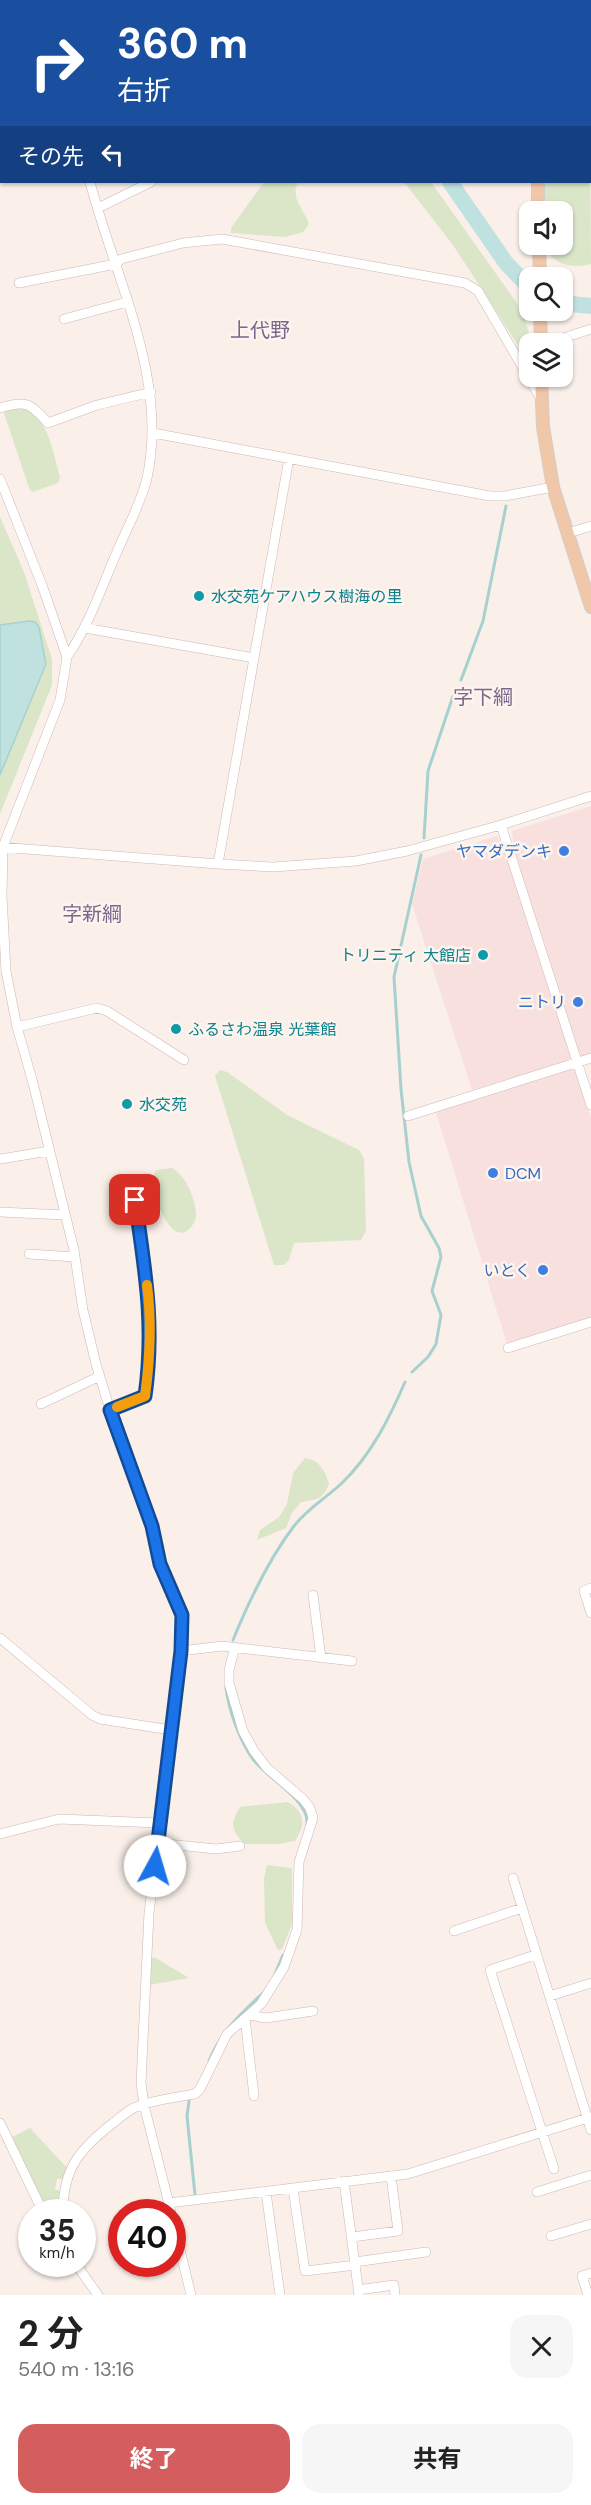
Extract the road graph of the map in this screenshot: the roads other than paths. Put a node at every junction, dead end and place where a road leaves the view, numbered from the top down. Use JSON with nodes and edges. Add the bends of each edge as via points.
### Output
{"nodes":[{"id":1,"x":90,"y":183,"type":"edge"},
{"id":2,"x":149,"y":183,"type":"edge"},
{"id":3,"x":538,"y":183,"type":"edge"},
{"id":4,"x":538,"y":201,"type":"edge"},
{"id":5,"x":98,"y":208,"type":"junction"},
{"id":6,"x":116,"y":264,"type":"junction"},
{"id":7,"x":19,"y":283,"type":"dead end"},
{"id":8,"x":127,"y":302,"type":"junction"},
{"id":9,"x":64,"y":318,"type":"dead end"},
{"id":10,"x":591,"y":329,"type":"edge"},
{"id":11,"x":573,"y":335,"type":"edge"},
{"id":12,"x":541,"y":387,"type":"edge"},
{"id":13,"x":151,"y":392,"type":"junction"},
{"id":14,"x":542,"y":399,"type":"junction"},
{"id":15,"x":0,"y":408,"type":"edge"},
{"id":16,"x":153,"y":433,"type":"junction"},
{"id":17,"x":290,"y":458,"type":"junction"},
{"id":18,"x":0,"y":479,"type":"edge"},
{"id":19,"x":553,"y":487,"type":"junction"},
{"id":20,"x":591,"y":526,"type":"edge"},
{"id":21,"x":568,"y":533,"type":"junction"},
{"id":22,"x":591,"y":607,"type":"edge"},
{"id":23,"x":85,"y":628,"type":"junction"},
{"id":24,"x":67,"y":657,"type":"junction"},
{"id":25,"x":254,"y":658,"type":"junction"},
{"id":26,"x":591,"y":796,"type":"edge"},
{"id":27,"x":501,"y":825,"type":"junction"},
{"id":28,"x":2,"y":847,"type":"edge"},
{"id":29,"x":218,"y":864,"type":"junction"},
{"id":30,"x":1,"y":897,"type":"edge"},
{"id":31,"x":17,"y":1027,"type":"junction"},
{"id":32,"x":591,"y":1058,"type":"edge"},
{"id":33,"x":184,"y":1060,"type":"dead end"},
{"id":34,"x":578,"y":1062,"type":"junction"},
{"id":35,"x":591,"y":1105,"type":"edge"},
{"id":36,"x":408,"y":1116,"type":"dead end"},
{"id":37,"x":49,"y":1152,"type":"junction"},
{"id":38,"x":0,"y":1159,"type":"edge"},
{"id":39,"x":135,"y":1200,"type":"dead end"},
{"id":40,"x":0,"y":1212,"type":"edge"},
{"id":41,"x":65,"y":1215,"type":"junction"},
{"id":42,"x":29,"y":1254,"type":"dead end"},
{"id":43,"x":75,"y":1257,"type":"junction"},
{"id":44,"x":591,"y":1323,"type":"edge"},
{"id":45,"x":508,"y":1348,"type":"dead end"},
{"id":46,"x":100,"y":1376,"type":"junction"},
{"id":47,"x":42,"y":1404,"type":"dead end"},
{"id":48,"x":110,"y":1410,"type":"junction"},
{"id":49,"x":591,"y":1588,"type":"edge"},
{"id":50,"x":313,"y":1595,"type":"dead end"},
{"id":51,"x":591,"y":1613,"type":"edge"},
{"id":52,"x":0,"y":1638,"type":"edge"},
{"id":53,"x":235,"y":1647,"type":"junction"},
{"id":54,"x":181,"y":1651,"type":"junction"},
{"id":55,"x":321,"y":1658,"type":"junction"},
{"id":56,"x":352,"y":1661,"type":"dead end"},
{"id":57,"x":171,"y":1730,"type":"junction"},
{"id":58,"x":159,"y":1823,"type":"junction"},
{"id":59,"x":0,"y":1834,"type":"edge"},
{"id":60,"x":157,"y":1843,"type":"junction"},
{"id":61,"x":240,"y":1846,"type":"dead end"},
{"id":62,"x":513,"y":1878,"type":"dead end"},
{"id":63,"x":522,"y":1908,"type":"junction"},
{"id":64,"x":454,"y":1931,"type":"dead end"},
{"id":65,"x":535,"y":1955,"type":"junction"},
{"id":66,"x":591,"y":1983,"type":"edge"},
{"id":67,"x":550,"y":1996,"type":"junction"},
{"id":68,"x":313,"y":2011,"type":"dead end"},
{"id":69,"x":247,"y":2016,"type":"junction"},
{"id":70,"x":254,"y":2096,"type":"dead end"},
{"id":71,"x":144,"y":2105,"type":"junction"},
{"id":72,"x":589,"y":2117,"type":"edge"},
{"id":73,"x":0,"y":2123,"type":"edge"},
{"id":74,"x":591,"y":2130,"type":"edge"},
{"id":75,"x":541,"y":2132,"type":"junction"},
{"id":76,"x":554,"y":2169,"type":"dead end"},
{"id":77,"x":591,"y":2175,"type":"edge"},
{"id":78,"x":391,"y":2176,"type":"junction"},
{"id":79,"x":344,"y":2181,"type":"junction"},
{"id":80,"x":293,"y":2189,"type":"junction"},
{"id":81,"x":266,"y":2192,"type":"junction"},
{"id":82,"x":537,"y":2192,"type":"dead end"},
{"id":83,"x":37,"y":2199,"type":"edge"},
{"id":84,"x":63,"y":2199,"type":"edge"},
{"id":85,"x":168,"y":2199,"type":"edge"},
{"id":86,"x":186,"y":2205,"type":"edge"},
{"id":87,"x":591,"y":2224,"type":"edge"},
{"id":88,"x":551,"y":2236,"type":"dead end"},
{"id":89,"x":352,"y":2237,"type":"junction"},
{"id":90,"x":426,"y":2252,"type":"dead end"},
{"id":91,"x":355,"y":2263,"type":"junction"},
{"id":92,"x":591,"y":2273,"type":"edge"},
{"id":93,"x":186,"y":2274,"type":"edge"},
{"id":94,"x":85,"y":2277,"type":"edge"},
{"id":95,"x":359,"y":2292,"type":"edge"},
{"id":96,"x":98,"y":2295,"type":"edge"},
{"id":97,"x":191,"y":2295,"type":"edge"},
{"id":98,"x":280,"y":2295,"type":"edge"},
{"id":99,"x":395,"y":2295,"type":"edge"},
{"id":100,"x":588,"y":2295,"type":"edge"}],
"edges":[{"from":1,"to":5,"type":"street"},
{"from":2,"to":5,"type":"street"},
{"from":3,"to":4,"type":"main road"},
{"from":5,"to":6,"type":"street"},
{"from":6,"to":7,"type":"street"},
{"from":6,"to":8,"type":"street"},
{"from":6,"to":14,"type":"street","via":[[121,259],[183,243],[222,239],[465,283],[478,291]]},
{"from":8,"to":9,"type":"street"},
{"from":8,"to":13,"type":"street"},
{"from":10,"to":11,"type":"street"},
{"from":12,"to":14,"type":"main road"},
{"from":13,"to":15,"type":"street","via":[[97,405],[48,423],[32,405],[18,403]]},
{"from":13,"to":16,"type":"street"},
{"from":14,"to":19,"type":"main road"},
{"from":16,"to":17,"type":"street"},
{"from":16,"to":23,"type":"street","via":[[146,481]]},
{"from":17,"to":19,"type":"street","via":[[490,496]]},
{"from":17,"to":25,"type":"street"},
{"from":18,"to":24,"type":"street"},
{"from":19,"to":21,"type":"main road"},
{"from":20,"to":21,"type":"street"},
{"from":21,"to":22,"type":"main road"},
{"from":23,"to":24,"type":"street"},
{"from":23,"to":25,"type":"street"},
{"from":24,"to":28,"type":"street","via":[[60,700]]},
{"from":25,"to":29,"type":"street"},
{"from":26,"to":27,"type":"street"},
{"from":27,"to":29,"type":"street","via":[[356,861],[273,867]]},
{"from":27,"to":34,"type":"street"},
{"from":28,"to":29,"type":"street"},
{"from":28,"to":30,"type":"street"},
{"from":30,"to":31,"type":"street","via":[[6,971]]},
{"from":31,"to":33,"type":"street","via":[[97,1008],[108,1011]]},
{"from":31,"to":37,"type":"street"},
{"from":32,"to":34,"type":"street"},
{"from":34,"to":35,"type":"street"},
{"from":34,"to":36,"type":"street"},
{"from":37,"to":38,"type":"street"},
{"from":37,"to":41,"type":"street"},
{"from":39,"to":48,"type":"street","via":[[150,1304],[150,1360],[145,1396]]},
{"from":40,"to":41,"type":"street"},
{"from":41,"to":43,"type":"street"},
{"from":42,"to":43,"type":"street"},
{"from":43,"to":46,"type":"street","via":[[83,1310]]},
{"from":44,"to":45,"type":"street"},
{"from":46,"to":47,"type":"street"},
{"from":46,"to":48,"type":"street"},
{"from":48,"to":54,"type":"street","via":[[152,1526],[160,1564],[182,1615]]},
{"from":49,"to":51,"type":"street","via":[[584,1591]]},
{"from":50,"to":55,"type":"street"},
{"from":52,"to":57,"type":"street","via":[[92,1716]]},
{"from":53,"to":54,"type":"street"},
{"from":53,"to":55,"type":"street"},
{"from":53,"to":69,"type":"street","via":[[230,1683],[243,1731],[267,1768],[303,1799],[313,1818],[299,1862],[297,1930],[273,1987]]},
{"from":54,"to":57,"type":"street"},
{"from":55,"to":56,"type":"street"},
{"from":57,"to":58,"type":"street"},
{"from":58,"to":59,"type":"street","via":[[59,1819]]},
{"from":58,"to":60,"type":"street"},
{"from":60,"to":61,"type":"street","via":[[216,1849]]},
{"from":60,"to":71,"type":"street","via":[[146,1963],[141,2083]]},
{"from":62,"to":63,"type":"street"},
{"from":63,"to":64,"type":"street"},
{"from":63,"to":65,"type":"street"},
{"from":65,"to":67,"type":"street"},
{"from":65,"to":75,"type":"street","via":[[490,1970]]},
{"from":66,"to":67,"type":"street"},
{"from":67,"to":72,"type":"street"},
{"from":68,"to":69,"type":"street","via":[[266,2018]]},
{"from":69,"to":70,"type":"street"},
{"from":69,"to":71,"type":"street","via":[[227,2034],[209,2075],[195,2094]]},
{"from":71,"to":84,"type":"street","via":[[134,2107],[86,2145],[75,2159]]},
{"from":71,"to":85,"type":"street"},
{"from":72,"to":74,"type":"street"},
{"from":72,"to":75,"type":"street"},
{"from":73,"to":83,"type":"street"},
{"from":75,"to":76,"type":"street"},
{"from":75,"to":78,"type":"street","via":[[441,2165]]},
{"from":77,"to":82,"type":"street"},
{"from":78,"to":79,"type":"street"},
{"from":78,"to":89,"type":"street","via":[[398,2231]]},
{"from":79,"to":80,"type":"street"},
{"from":79,"to":89,"type":"street"},
{"from":80,"to":81,"type":"street"},
{"from":80,"to":91,"type":"street","via":[[305,2271]]},
{"from":81,"to":86,"type":"street"},
{"from":81,"to":98,"type":"street"},
{"from":87,"to":88,"type":"street"},
{"from":89,"to":91,"type":"street"},
{"from":90,"to":91,"type":"street"},
{"from":91,"to":95,"type":"street"},
{"from":92,"to":100,"type":"street","via":[[582,2276]]},
{"from":93,"to":97,"type":"street"},
{"from":94,"to":96,"type":"street"},
{"from":95,"to":99,"type":"street","via":[[394,2285]]}]}
